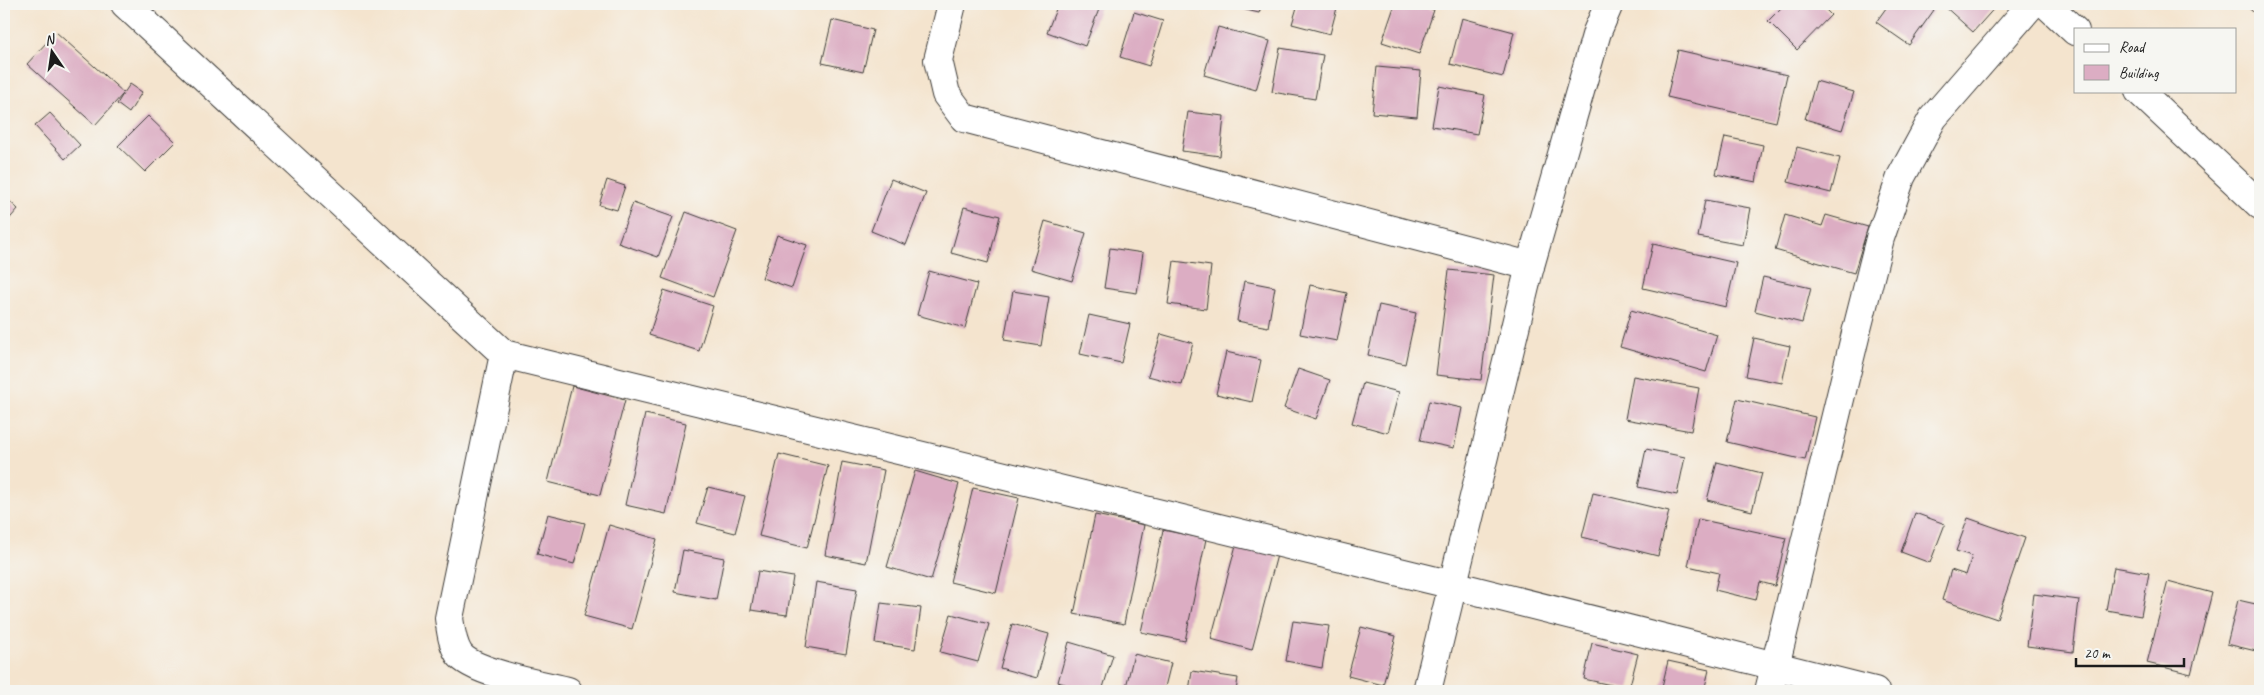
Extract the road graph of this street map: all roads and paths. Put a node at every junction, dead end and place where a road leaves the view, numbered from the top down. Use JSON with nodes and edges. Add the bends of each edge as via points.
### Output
{"nodes":[{"id":1,"x":125,"y":4,"type":"edge"},
{"id":2,"x":952,"y":4,"type":"edge"},
{"id":3,"x":1610,"y":4,"type":"edge"},
{"id":4,"x":2032,"y":4,"type":"edge"},
{"id":5,"x":2046,"y":4,"type":"edge"},
{"id":6,"x":2074,"y":30,"type":"edge"},
{"id":7,"x":2140,"y":92,"type":"edge"},
{"id":8,"x":2260,"y":205,"type":"edge"},
{"id":9,"x":1530,"y":266,"type":"junction"},
{"id":10,"x":504,"y":354,"type":"junction"},
{"id":11,"x":1453,"y":585,"type":"junction"},
{"id":12,"x":1772,"y":678,"type":"edge"},
{"id":13,"x":568,"y":691,"type":"edge"},
{"id":14,"x":1427,"y":691,"type":"edge"},
{"id":15,"x":1875,"y":691,"type":"edge"}],
"edges":[{"from":1,"to":10,"type":"street"},
{"from":2,"to":9,"type":"street","via":[[938,60],[946,94],[964,118]]},
{"from":3,"to":9,"type":"street","via":[[1597,32]]},
{"from":4,"to":12,"type":"street","via":[[1933,118],[1901,177],[1880,238]]},
{"from":5,"to":6,"type":"street"},
{"from":7,"to":8,"type":"street"},
{"from":9,"to":11,"type":"street"},
{"from":10,"to":11,"type":"street"},
{"from":10,"to":13,"type":"street","via":[[449,618],[451,638],[460,656],[472,664],[494,673]]},
{"from":11,"to":12,"type":"street"},
{"from":11,"to":14,"type":"street"},
{"from":12,"to":15,"type":"street"}]}
